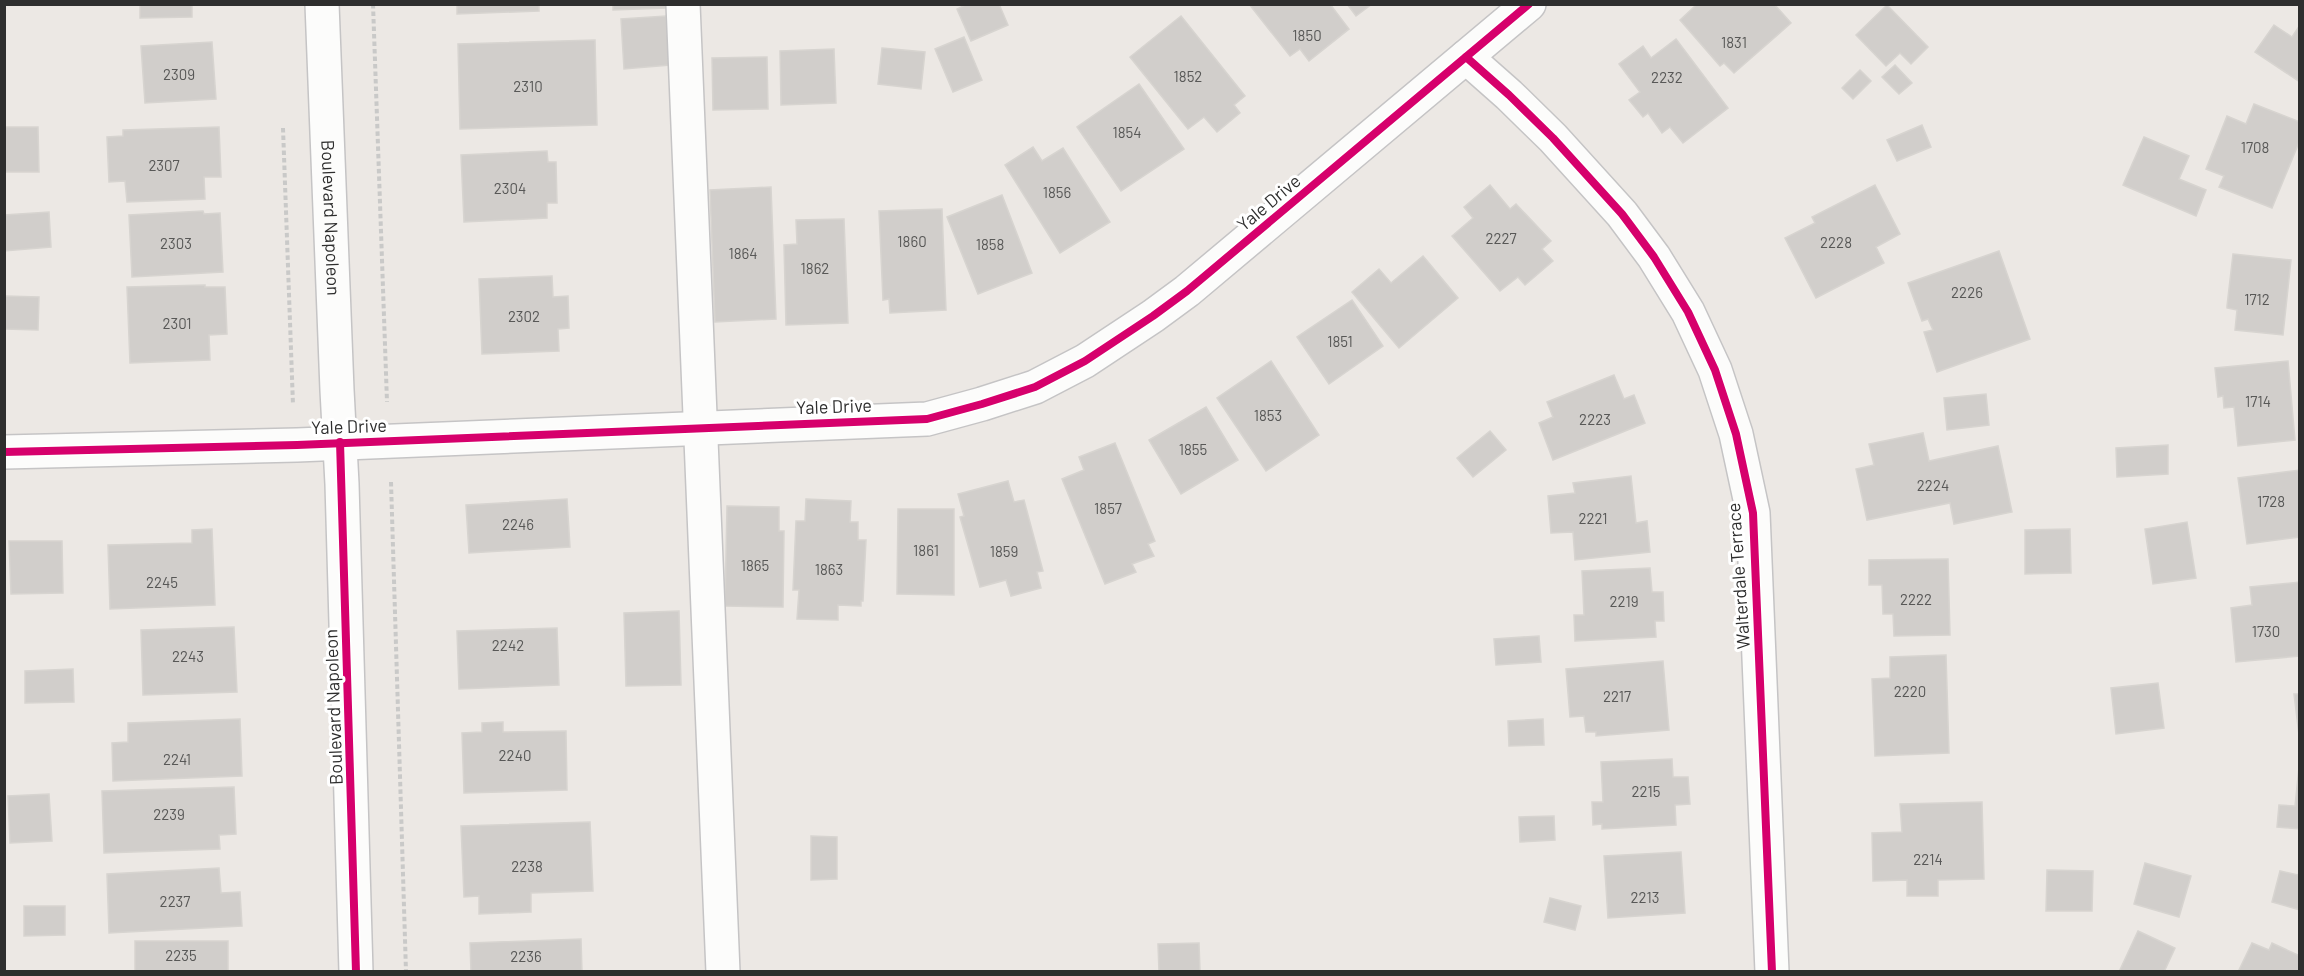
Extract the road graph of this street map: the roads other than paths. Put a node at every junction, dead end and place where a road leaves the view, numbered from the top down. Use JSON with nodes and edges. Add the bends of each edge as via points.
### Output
{"nodes":[{"id":1,"x":322,"y":4,"type":"edge"},
{"id":2,"x":682,"y":4,"type":"edge"},
{"id":3,"x":1529,"y":4,"type":"edge"},
{"id":4,"x":1466,"y":57,"type":"junction"},
{"id":5,"x":700,"y":427,"type":"junction"},
{"id":6,"x":340,"y":442,"type":"junction"},
{"id":7,"x":4,"y":452,"type":"edge"},
{"id":8,"x":356,"y":972,"type":"edge"},
{"id":9,"x":723,"y":972,"type":"edge"},
{"id":10,"x":1772,"y":972,"type":"edge"}],
"edges":[{"from":1,"to":6,"type":"street","name":"Boulevard Napoleon"},
{"from":2,"to":5,"type":"street"},
{"from":3,"to":4,"type":"street","name":"Yale Drive"},
{"from":4,"to":5,"type":"street","name":"Yale Drive","via":[[1187,291],[1086,361],[1035,387],[927,419]]},
{"from":4,"to":10,"type":"street","name":"Walterdale Terrace","via":[[1553,138],[1622,214],[1688,312],[1715,370],[1736,434],[1753,513]]},
{"from":5,"to":6,"type":"street","name":"Yale Drive"},
{"from":5,"to":9,"type":"street"},
{"from":6,"to":7,"type":"street","name":"Yale Drive"},
{"from":6,"to":8,"type":"street","name":"Boulevard Napoleon"}]}
